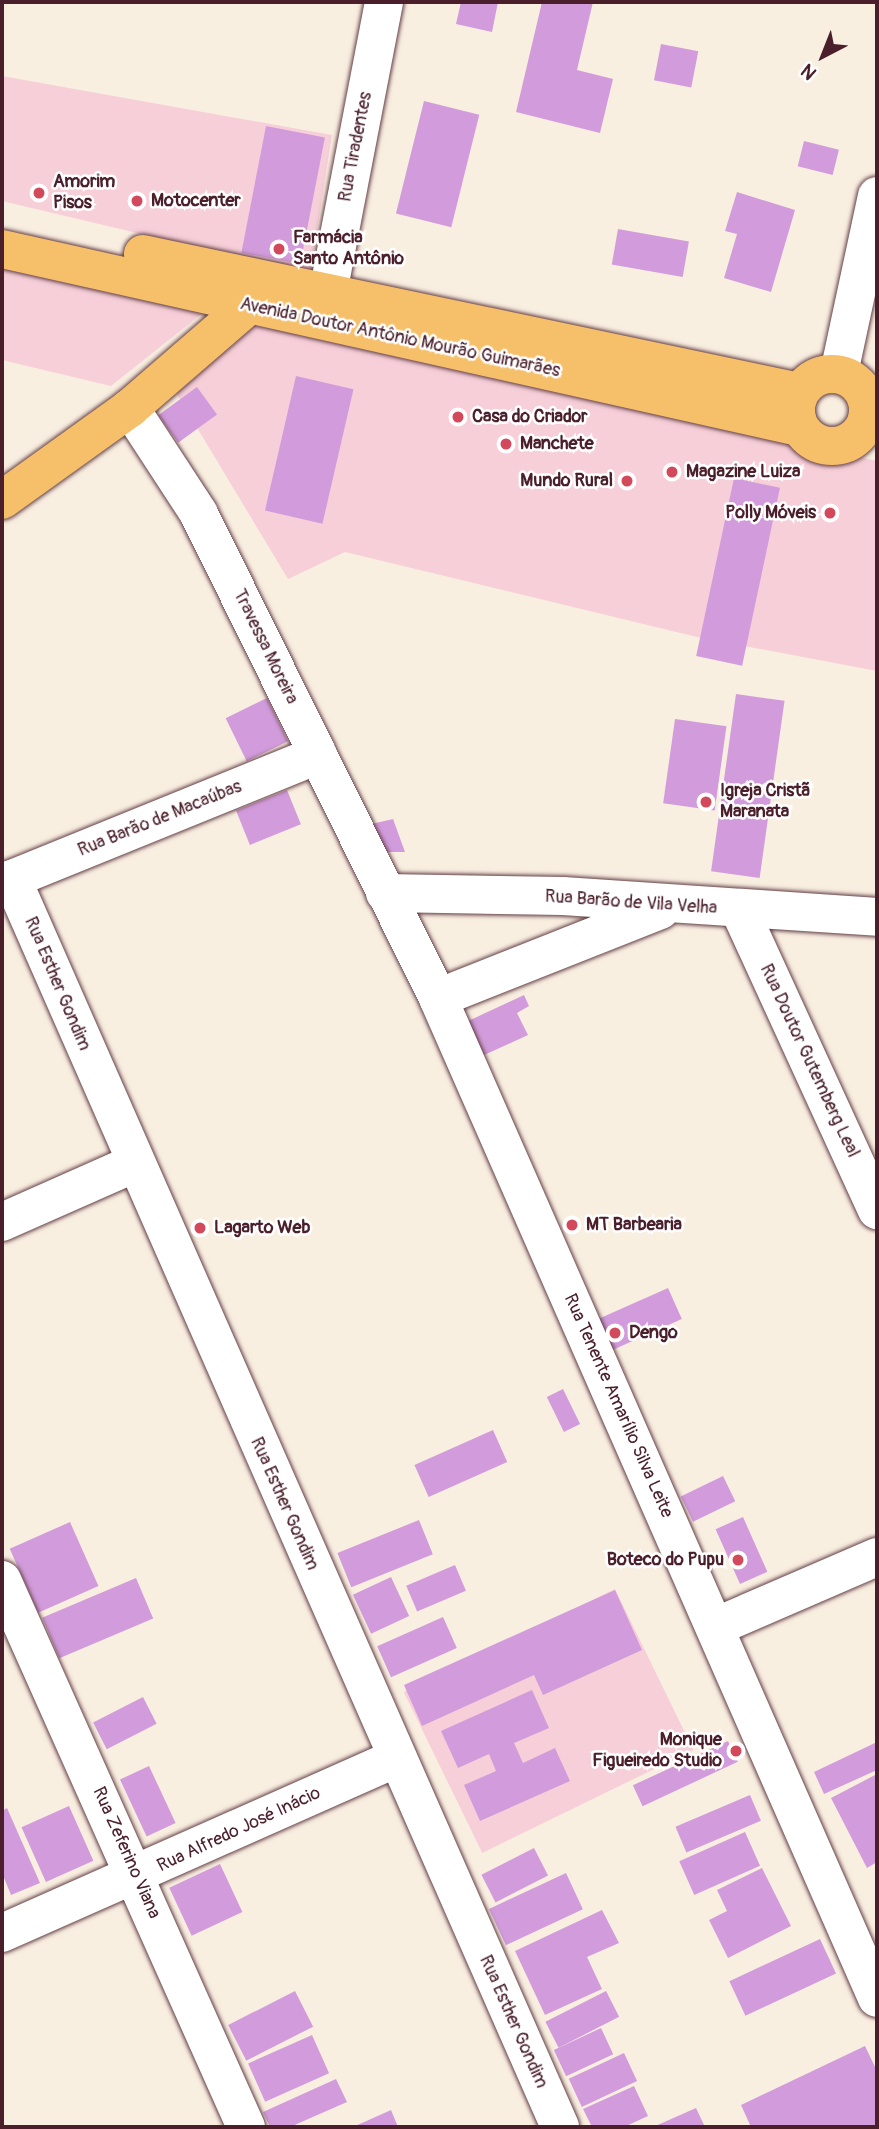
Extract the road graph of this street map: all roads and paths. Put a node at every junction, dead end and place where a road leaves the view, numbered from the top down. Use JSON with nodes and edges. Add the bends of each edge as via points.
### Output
{"nodes":[{"id":1,"x":384,"y":2,"type":"edge"},
{"id":2,"x":875,"y":219,"type":"edge"},
{"id":3,"x":2,"y":229,"type":"edge"},
{"id":4,"x":2,"y":248,"type":"edge"},
{"id":5,"x":328,"y":293,"type":"junction"},
{"id":6,"x":249,"y":305,"type":"junction"},
{"id":7,"x":861,"y":388,"type":"edge"},
{"id":8,"x":130,"y":408,"type":"junction"},
{"id":9,"x":798,"y":409,"type":"junction"},
{"id":10,"x":867,"y":442,"type":"edge"},
{"id":11,"x":2,"y":500,"type":"edge"},
{"id":12,"x":318,"y":755,"type":"junction"},
{"id":13,"x":7,"y":881,"type":"edge"},
{"id":14,"x":385,"y":893,"type":"junction"},
{"id":15,"x":666,"y":908,"type":"junction"},
{"id":16,"x":740,"y":911,"type":"junction"},
{"id":17,"x":877,"y":917,"type":"edge"},
{"id":18,"x":438,"y":998,"type":"junction"},
{"id":19,"x":133,"y":1164,"type":"junction"},
{"id":20,"x":877,"y":1210,"type":"edge"},
{"id":21,"x":2,"y":1222,"type":"edge"},
{"id":22,"x":877,"y":1557,"type":"edge"},
{"id":23,"x":2,"y":1580,"type":"edge"},
{"id":24,"x":715,"y":1627,"type":"junction"},
{"id":25,"x":397,"y":1758,"type":"junction"},
{"id":26,"x":138,"y":1876,"type":"junction"},
{"id":27,"x":2,"y":1933,"type":"edge"},
{"id":28,"x":877,"y":1998,"type":"edge"},
{"id":29,"x":246,"y":2127,"type":"edge"},
{"id":30,"x":559,"y":2127,"type":"edge"}],
"edges":[{"from":1,"to":5,"type":"street","name":"Rua Tiradentes"},
{"from":2,"to":7,"type":"street"},
{"from":3,"to":5,"type":"main road","name":"Avenida Doutor Antônio Mourão Guimarães"},
{"from":4,"to":6,"type":"main road","name":"Avenida Doutor Antônio Mourão Guimarães"},
{"from":5,"to":9,"type":"main road","name":"Avenida Doutor Antônio Mourão Guimarães"},
{"from":6,"to":8,"type":"main road"},
{"from":6,"to":9,"type":"main road","name":"Avenida Doutor Antônio Mourão Guimarães"},
{"from":7,"to":9,"type":"main road","via":[[816,376]]},
{"from":7,"to":10,"type":"main road","via":[[869,418]]},
{"from":8,"to":11,"type":"main road"},
{"from":8,"to":12,"type":"street","name":"Travessa Moreira","via":[[199,514]]},
{"from":9,"to":10,"type":"main road","via":[[814,443]]},
{"from":12,"to":13,"type":"street","name":"Rua Barão de Macaúbas"},
{"from":12,"to":14,"type":"street","name":"Travessa Moreira"},
{"from":13,"to":19,"type":"street","name":"Rua Esther Gondim"},
{"from":14,"to":15,"type":"street","name":"Rua Barão de Vila Velha","via":[[563,896]]},
{"from":14,"to":18,"type":"street","name":"Rua Tenente Amarílio Silva Leite"},
{"from":15,"to":16,"type":"street","name":"Rua Barão de Vila Velha"},
{"from":15,"to":18,"type":"street"},
{"from":16,"to":17,"type":"street","name":"Rua Barão de Vila Velha"},
{"from":16,"to":20,"type":"street","name":"Rua Doutor Gutemberg Leal"},
{"from":18,"to":24,"type":"street","name":"Rua Tenente Amarílio Silva Leite"},
{"from":19,"to":21,"type":"street"},
{"from":19,"to":25,"type":"street","name":"Rua Esther Gondim"},
{"from":22,"to":24,"type":"street"},
{"from":23,"to":26,"type":"street","name":"Rua Zeferino Viana"},
{"from":24,"to":28,"type":"street","name":"Rua Tenente Amarílio Silva Leite"},
{"from":25,"to":26,"type":"street","name":"Rua Alfredo José Inácio"},
{"from":25,"to":30,"type":"street","name":"Rua Esther Gondim"},
{"from":26,"to":27,"type":"street","name":"Rua Alfredo José Inácio"},
{"from":26,"to":29,"type":"street","name":"Rua Zeferino Viana"}]}
